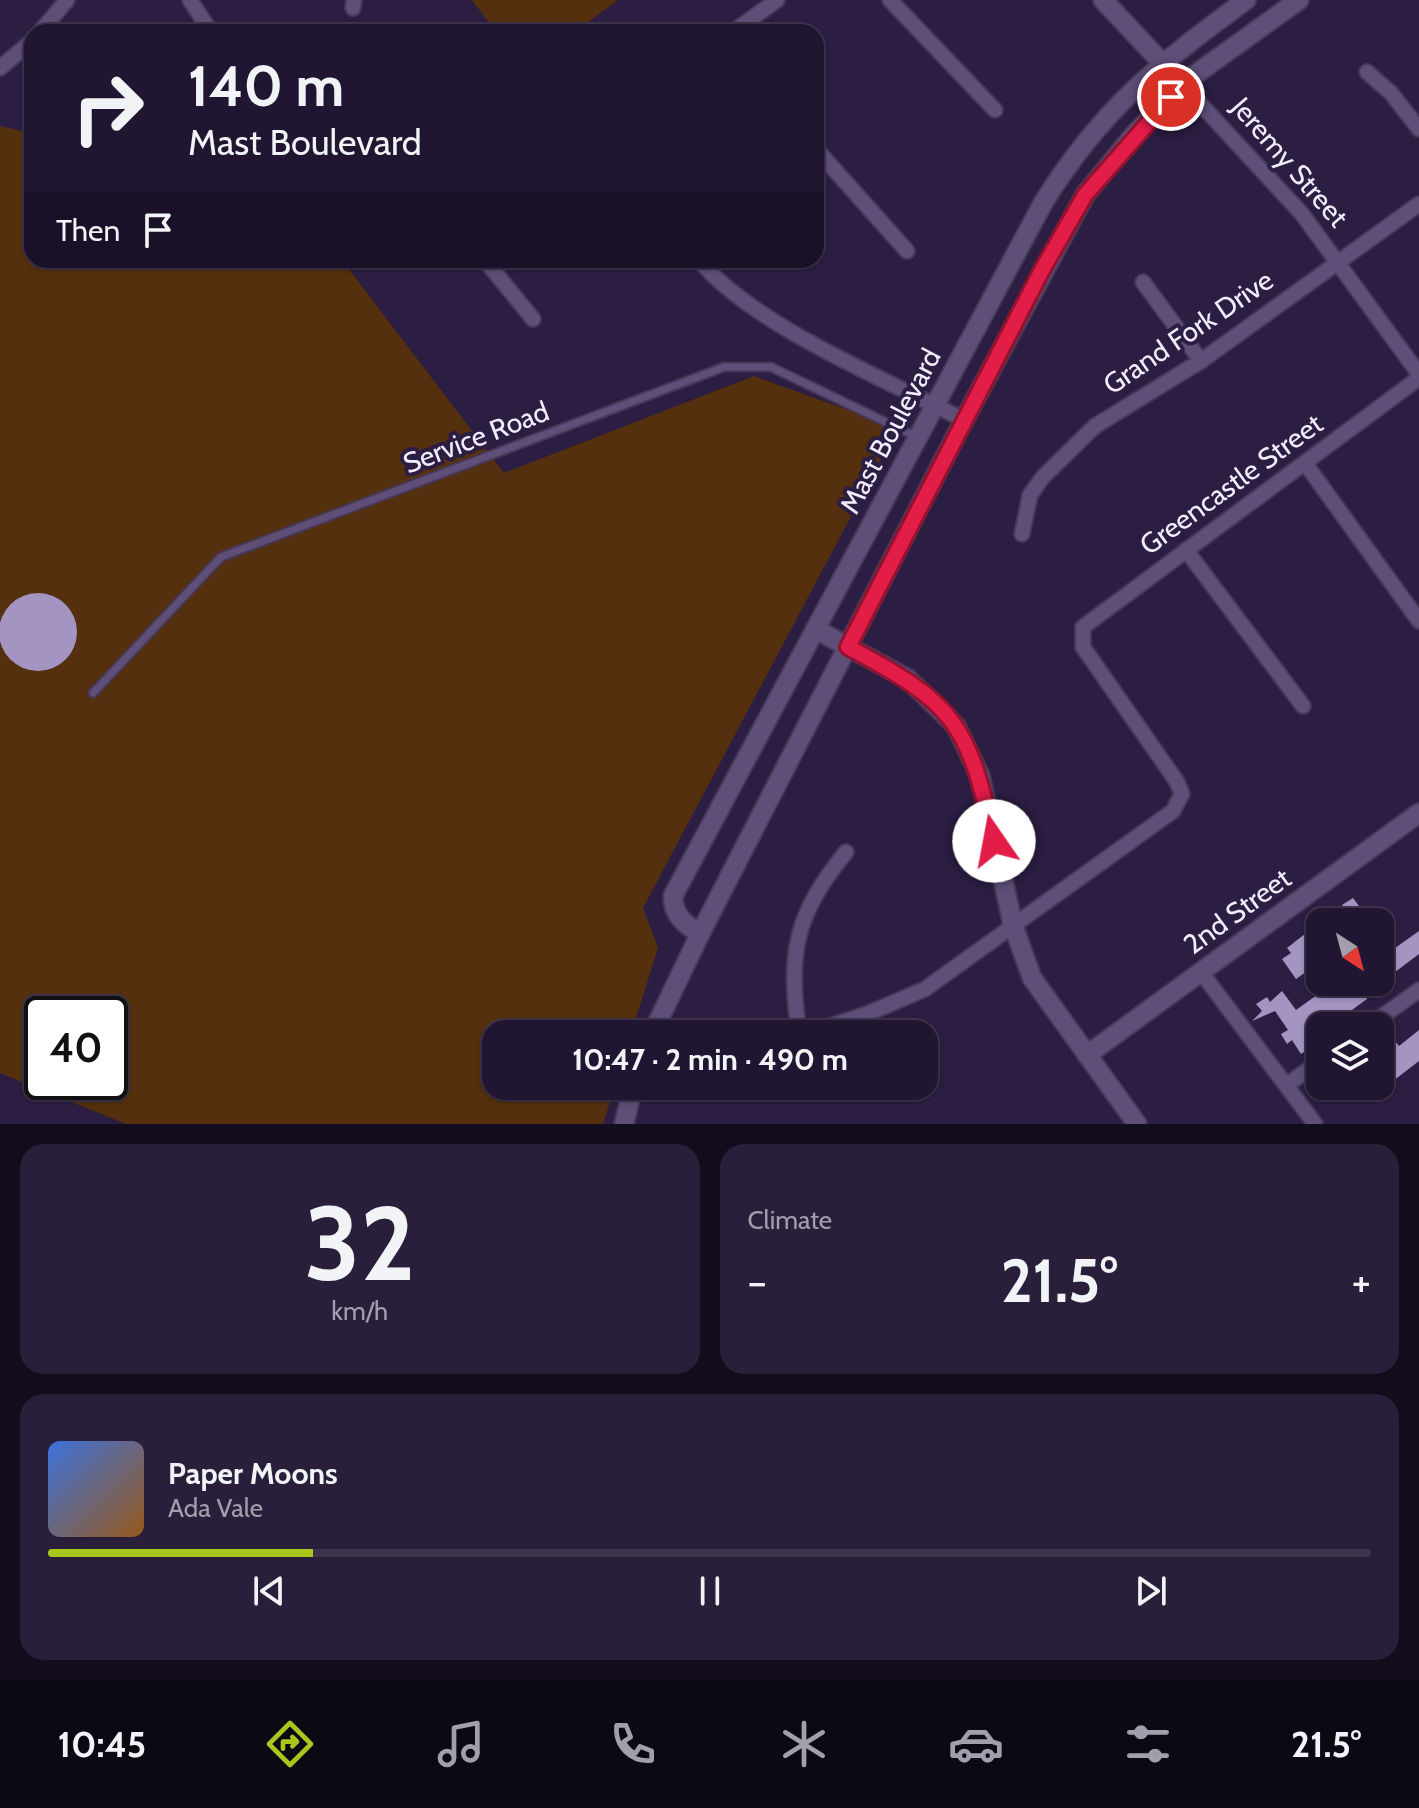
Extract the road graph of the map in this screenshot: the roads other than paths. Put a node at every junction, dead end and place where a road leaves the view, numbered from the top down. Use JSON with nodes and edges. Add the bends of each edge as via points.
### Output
{"nodes":[{"id":1,"x":67,"y":0,"type":"edge"},
{"id":2,"x":190,"y":0,"type":"edge"},
{"id":3,"x":777,"y":0,"type":"edge"},
{"id":4,"x":890,"y":0,"type":"edge"},
{"id":5,"x":1103,"y":0,"type":"edge"},
{"id":6,"x":1246,"y":0,"type":"edge"},
{"id":7,"x":1299,"y":0,"type":"edge"},
{"id":8,"x":47,"y":24,"type":"edge"},
{"id":9,"x":206,"y":24,"type":"edge"},
{"id":10,"x":744,"y":24,"type":"edge"},
{"id":11,"x":24,"y":48,"type":"edge"},
{"id":12,"x":1162,"y":62,"type":"junction"},
{"id":13,"x":0,"y":68,"type":"edge"},
{"id":14,"x":1367,"y":72,"type":"dead end"},
{"id":15,"x":1182,"y":84,"type":"junction"},
{"id":16,"x":995,"y":110,"type":"dead end"},
{"id":17,"x":1419,"y":129,"type":"edge"},
{"id":18,"x":824,"y":158,"type":"edge"},
{"id":19,"x":1419,"y":204,"type":"edge"},
{"id":20,"x":907,"y":251,"type":"dead end"},
{"id":21,"x":1338,"y":261,"type":"junction"},
{"id":22,"x":492,"y":268,"type":"edge"},
{"id":23,"x":707,"y":268,"type":"edge"},
{"id":24,"x":1143,"y":282,"type":"dead end"},
{"id":25,"x":533,"y":319,"type":"dead end"},
{"id":26,"x":1201,"y":361,"type":"junction"},
{"id":27,"x":1419,"y":376,"type":"edge"},
{"id":28,"x":936,"y":405,"type":"junction"},
{"id":29,"x":964,"y":420,"type":"junction"},
{"id":30,"x":918,"y":438,"type":"junction"},
{"id":31,"x":1305,"y":463,"type":"junction"},
{"id":32,"x":1022,"y":534,"type":"dead end"},
{"id":33,"x":1186,"y":550,"type":"junction"},
{"id":34,"x":1419,"y":621,"type":"edge"},
{"id":35,"x":815,"y":629,"type":"junction"},
{"id":36,"x":848,"y":647,"type":"junction"},
{"id":37,"x":93,"y":693,"type":"dead end"},
{"id":38,"x":1303,"y":706,"type":"dead end"},
{"id":39,"x":1419,"y":813,"type":"edge"},
{"id":40,"x":846,"y":852,"type":"dead end"},
{"id":41,"x":1013,"y":925,"type":"junction"},
{"id":42,"x":700,"y":934,"type":"junction"},
{"id":43,"x":1201,"y":972,"type":"junction"},
{"id":44,"x":1419,"y":990,"type":"edge"},
{"id":45,"x":1388,"y":1012,"type":"edge"},
{"id":46,"x":659,"y":1020,"type":"edge"},
{"id":47,"x":797,"y":1020,"type":"edge"},
{"id":48,"x":849,"y":1020,"type":"edge"},
{"id":49,"x":1087,"y":1055,"type":"junction"},
{"id":50,"x":1306,"y":1071,"type":"edge"},
{"id":51,"x":1287,"y":1085,"type":"junction"},
{"id":52,"x":630,"y":1100,"type":"edge"},
{"id":53,"x":624,"y":1124,"type":"edge"},
{"id":54,"x":1137,"y":1124,"type":"edge"},
{"id":55,"x":1315,"y":1124,"type":"edge"}],
"edges":[{"from":1,"to":8,"type":"street"},
{"from":2,"to":9,"type":"street"},
{"from":3,"to":10,"type":"street"},
{"from":4,"to":16,"type":"street"},
{"from":5,"to":12,"type":"street","name":"Jeremy Street"},
{"from":6,"to":12,"type":"street","name":"Mast Boulevard"},
{"from":7,"to":15,"type":"street"},
{"from":11,"to":13,"type":"street"},
{"from":12,"to":15,"type":"street","name":"Jeremy Street"},
{"from":12,"to":28,"type":"street","name":"Mast Boulevard","via":[[1115,104],[1070,159]]},
{"from":14,"to":17,"type":"street"},
{"from":15,"to":21,"type":"street","name":"Jeremy Street","via":[[1302,214]]},
{"from":15,"to":29,"type":"street","via":[[1085,195]]},
{"from":18,"to":20,"type":"street"},
{"from":19,"to":21,"type":"street","name":"Grand Fork Drive"},
{"from":21,"to":26,"type":"street","name":"Grand Fork Drive"},
{"from":21,"to":27,"type":"street","name":"Jeremy Street"},
{"from":22,"to":25,"type":"street"},
{"from":23,"to":28,"type":"street","via":[[733,295],[777,322]]},
{"from":24,"to":26,"type":"street"},
{"from":26,"to":32,"type":"street","name":"Grand Fork Drive","via":[[1095,426],[1030,495]]},
{"from":27,"to":31,"type":"street","name":"Greencastle Street"},
{"from":28,"to":29,"type":"street"},
{"from":28,"to":30,"type":"street","name":"Mast Boulevard"},
{"from":29,"to":36,"type":"street"},
{"from":30,"to":35,"type":"street","name":"Mast Boulevard"},
{"from":30,"to":37,"type":"lane","name":"Service Road","via":[[771,367],[724,367],[221,557]]},
{"from":31,"to":33,"type":"street","name":"Greencastle Street"},
{"from":31,"to":34,"type":"street"},
{"from":33,"to":38,"type":"street"},
{"from":33,"to":41,"type":"street","name":"Greencastle Street","via":[[1092,619],[1080,637],[1182,794],[1173,811]]},
{"from":35,"to":36,"type":"street"},
{"from":35,"to":42,"type":"street","name":"Mast Boulevard","via":[[673,896],[673,909]]},
{"from":36,"to":41,"type":"street","via":[[920,688],[968,743]]},
{"from":36,"to":42,"type":"street"},
{"from":39,"to":43,"type":"street","name":"2nd Street"},
{"from":40,"to":47,"type":"street","via":[[813,895],[796,937],[792,976]]},
{"from":41,"to":48,"type":"street","via":[[925,989]]},
{"from":41,"to":49,"type":"street","via":[[1032,978]]},
{"from":42,"to":46,"type":"street"},
{"from":43,"to":49,"type":"street","name":"2nd Street"},
{"from":43,"to":51,"type":"street"},
{"from":44,"to":45,"type":"street"},
{"from":49,"to":54,"type":"street"},
{"from":50,"to":51,"type":"street"},
{"from":51,"to":55,"type":"street"},
{"from":52,"to":53,"type":"street"}]}
